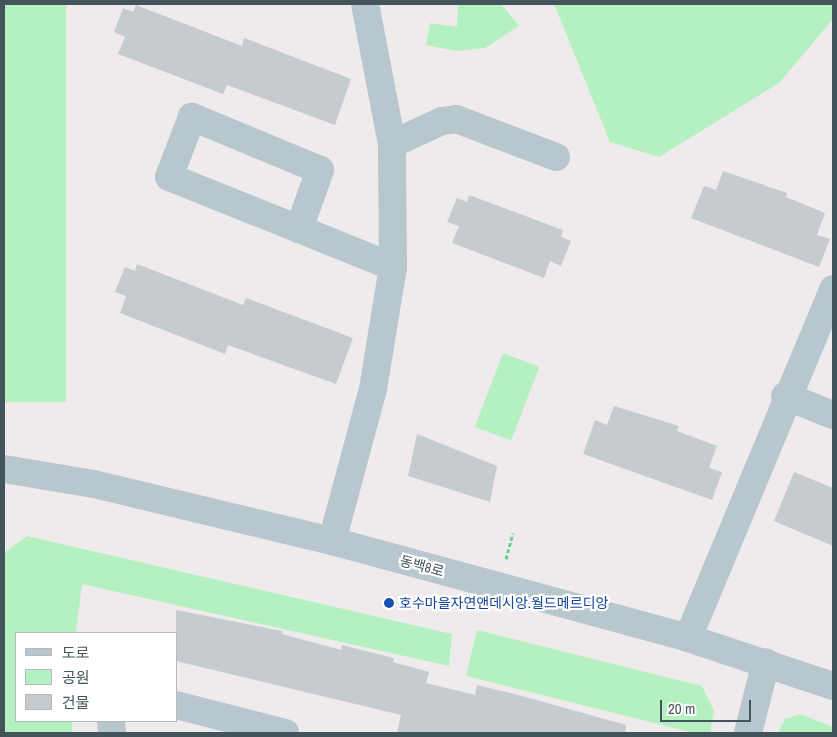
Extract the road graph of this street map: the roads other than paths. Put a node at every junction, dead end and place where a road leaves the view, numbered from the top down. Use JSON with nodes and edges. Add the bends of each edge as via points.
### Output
{"nodes":[{"id":1,"x":365,"y":4,"type":"edge"},
{"id":2,"x":392,"y":144,"type":"junction"},
{"id":3,"x":556,"y":157,"type":"dead end"},
{"id":4,"x":299,"y":229,"type":"junction"},
{"id":5,"x":393,"y":267,"type":"junction"},
{"id":6,"x":833,"y":289,"type":"edge"},
{"id":7,"x":785,"y":396,"type":"junction"},
{"id":8,"x":833,"y":415,"type":"edge"},
{"id":9,"x":4,"y":469,"type":"edge"},
{"id":10,"x":332,"y":541,"type":"junction"},
{"id":11,"x":688,"y":638,"type":"junction"},
{"id":12,"x":766,"y":662,"type":"junction"},
{"id":13,"x":833,"y":686,"type":"edge"},
{"id":14,"x":178,"y":706,"type":"edge"},
{"id":15,"x":285,"y":733,"type":"edge"},
{"id":16,"x":748,"y":733,"type":"edge"}],
"edges":[{"from":1,"to":2,"type":"street"},
{"from":2,"to":3,"type":"street","via":[[442,121],[456,119]]},
{"from":2,"to":5,"type":"street"},
{"from":4,"to":4,"type":"street","via":[[169,177],[192,117],[320,170]]},
{"from":4,"to":5,"type":"street"},
{"from":5,"to":10,"type":"street","via":[[373,389]]},
{"from":6,"to":7,"type":"street"},
{"from":7,"to":8,"type":"street"},
{"from":7,"to":11,"type":"street"},
{"from":9,"to":10,"type":"street","name":"동백8로","via":[[104,486]]},
{"from":10,"to":11,"type":"street","name":"동백8로"},
{"from":11,"to":12,"type":"street","name":"동백8로"},
{"from":12,"to":13,"type":"street","name":"동백8로"},
{"from":12,"to":16,"type":"street"},
{"from":14,"to":15,"type":"street"}]}
